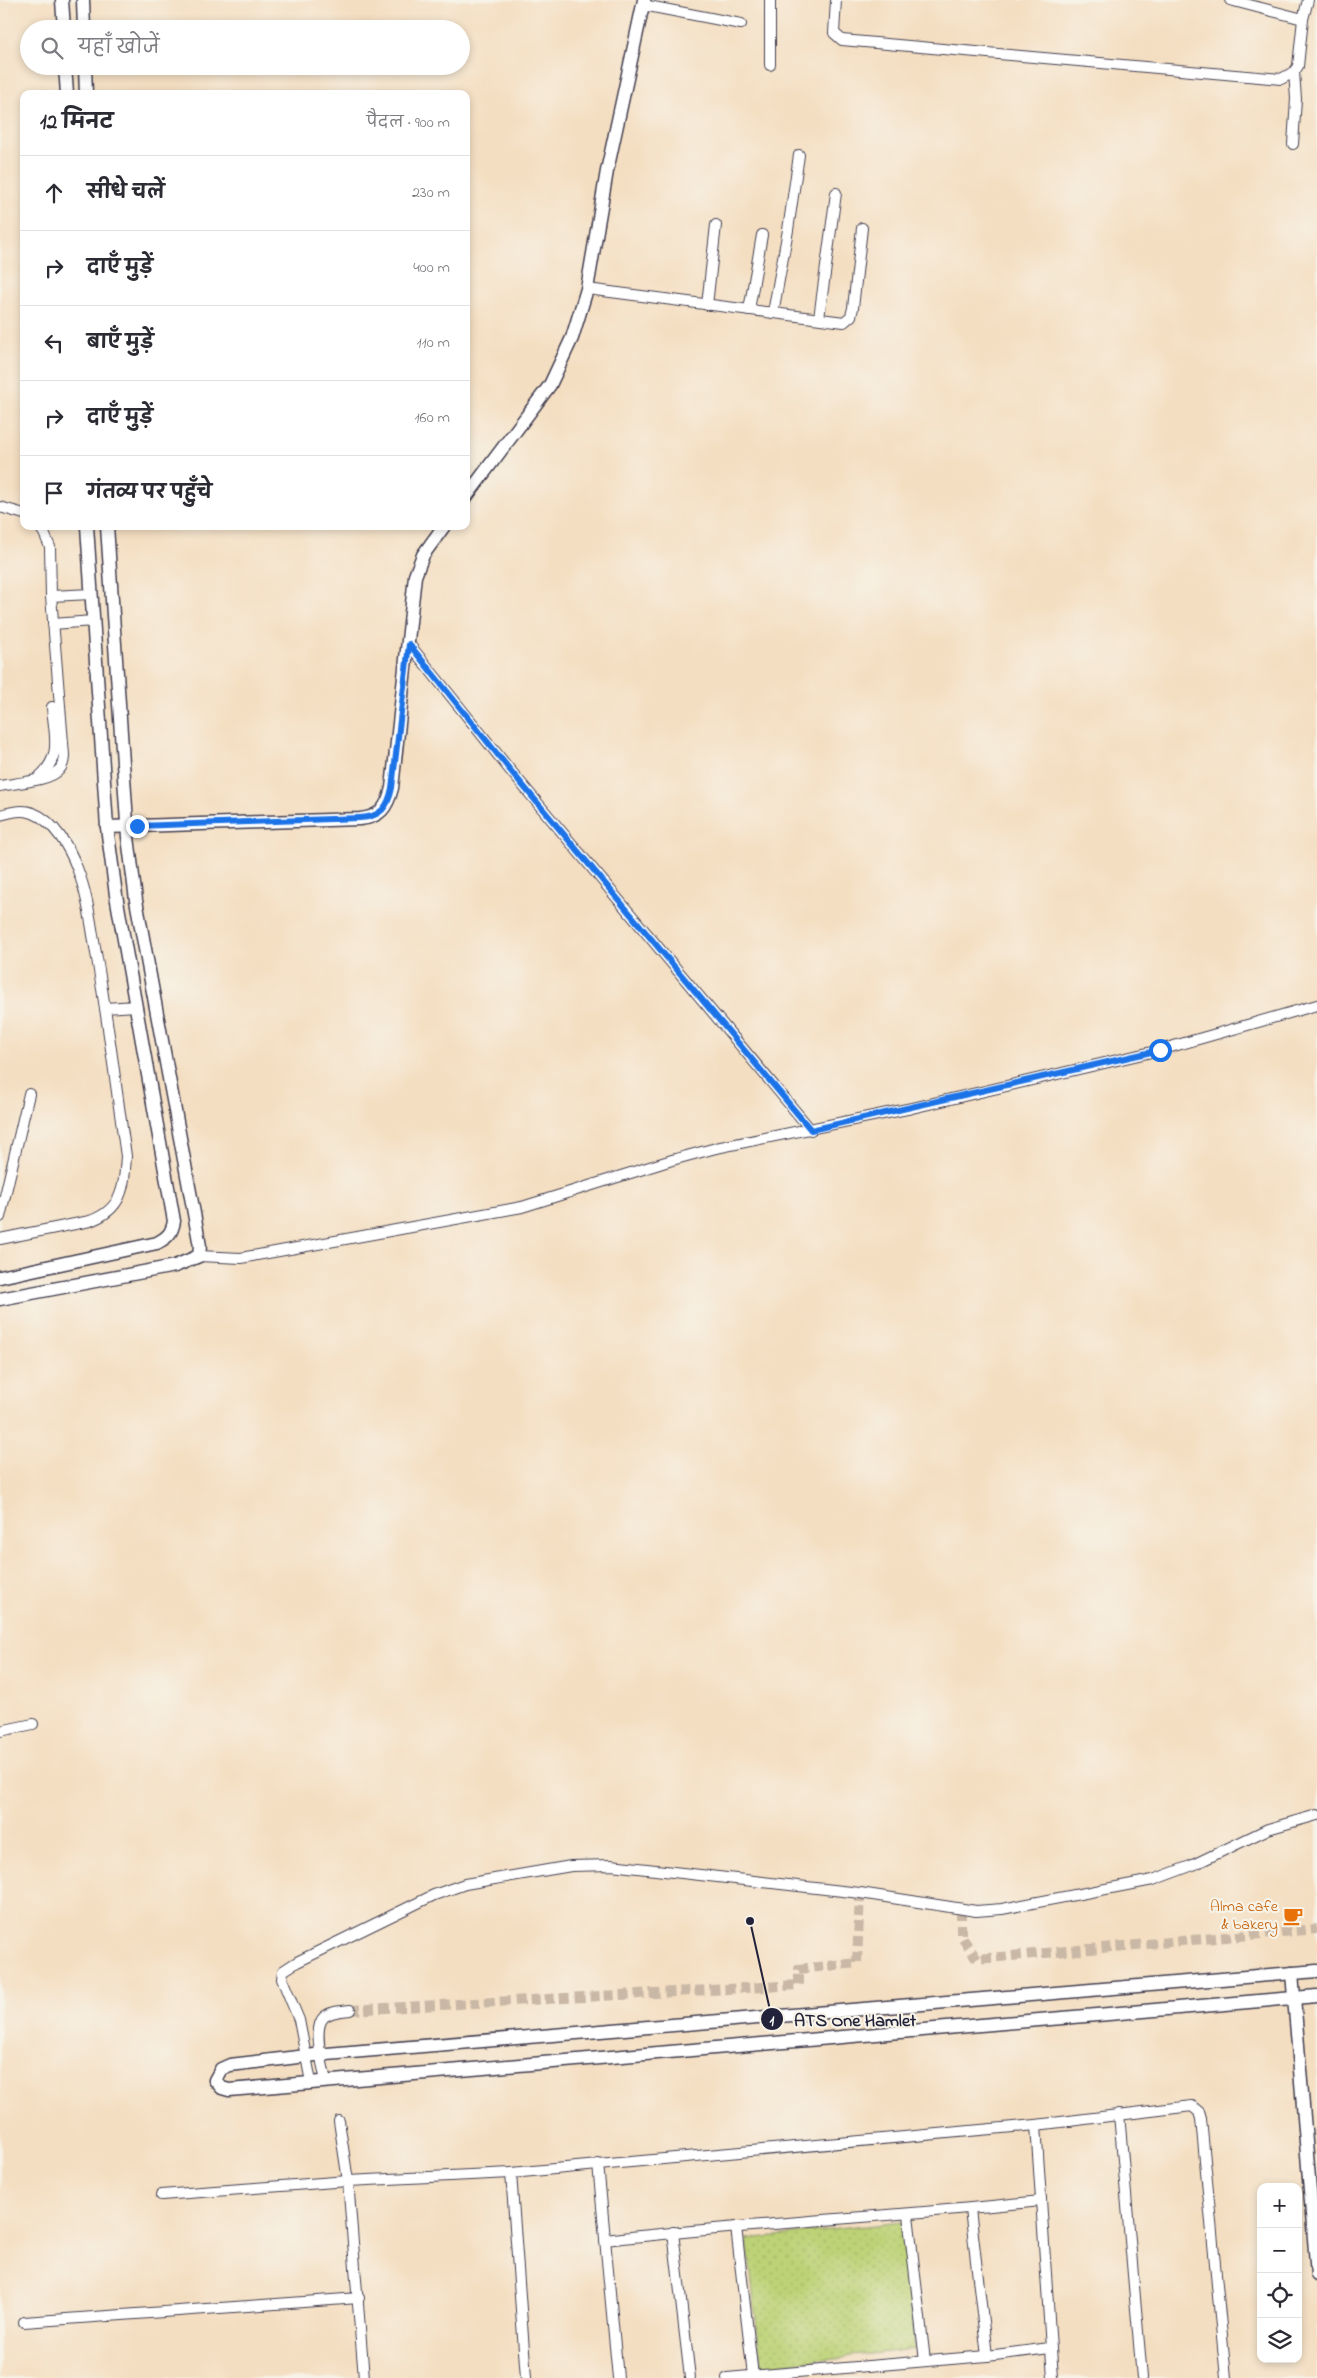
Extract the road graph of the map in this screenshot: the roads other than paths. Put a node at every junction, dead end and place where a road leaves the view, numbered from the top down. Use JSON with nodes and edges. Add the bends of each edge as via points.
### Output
{"nodes":[{"id":1,"x":62,"y":0,"type":"edge"},
{"id":2,"x":83,"y":0,"type":"edge"},
{"id":3,"x":770,"y":0,"type":"edge"},
{"id":4,"x":836,"y":0,"type":"edge"},
{"id":5,"x":1230,"y":0,"type":"edge"},
{"id":6,"x":1308,"y":0,"type":"edge"},
{"id":7,"x":643,"y":2,"type":"edge"},
{"id":8,"x":1303,"y":19,"type":"junction"},
{"id":9,"x":63,"y":20,"type":"edge"},
{"id":10,"x":84,"y":20,"type":"edge"},
{"id":11,"x":740,"y":24,"type":"dead end"},
{"id":12,"x":770,"y":66,"type":"dead end"},
{"id":13,"x":1294,"y":72,"type":"junction"},
{"id":14,"x":66,"y":75,"type":"edge"},
{"id":15,"x":85,"y":75,"type":"edge"},
{"id":16,"x":67,"y":90,"type":"edge"},
{"id":17,"x":86,"y":90,"type":"edge"},
{"id":18,"x":1293,"y":144,"type":"dead end"},
{"id":19,"x":798,"y":155,"type":"dead end"},
{"id":20,"x":836,"y":193,"type":"dead end"},
{"id":21,"x":716,"y":225,"type":"dead end"},
{"id":22,"x":862,"y":228,"type":"dead end"},
{"id":23,"x":762,"y":235,"type":"dead end"},
{"id":24,"x":587,"y":289,"type":"junction"},
{"id":25,"x":706,"y":305,"type":"junction"},
{"id":26,"x":749,"y":310,"type":"junction"},
{"id":27,"x":773,"y":313,"type":"junction"},
{"id":28,"x":819,"y":318,"type":"junction"},
{"id":29,"x":470,"y":492,"type":"edge"},
{"id":30,"x":0,"y":508,"type":"edge"},
{"id":31,"x":20,"y":513,"type":"edge"},
{"id":32,"x":42,"y":530,"type":"edge"},
{"id":33,"x":87,"y":530,"type":"edge"},
{"id":34,"x":107,"y":530,"type":"edge"},
{"id":35,"x":441,"y":530,"type":"edge"},
{"id":36,"x":90,"y":594,"type":"junction"},
{"id":37,"x":51,"y":596,"type":"junction"},
{"id":38,"x":93,"y":621,"type":"junction"},
{"id":39,"x":54,"y":624,"type":"junction"},
{"id":40,"x":409,"y":644,"type":"junction"},
{"id":41,"x":52,"y":706,"type":"dead end"},
{"id":42,"x":37,"y":779,"type":"junction"},
{"id":43,"x":0,"y":786,"type":"edge"},
{"id":44,"x":0,"y":815,"type":"edge"},
{"id":45,"x":137,"y":826,"type":"junction"},
{"id":46,"x":107,"y":827,"type":"junction"},
{"id":47,"x":1317,"y":1005,"type":"edge"},
{"id":48,"x":136,"y":1006,"type":"junction"},
{"id":49,"x":105,"y":1008,"type":"junction"},
{"id":50,"x":29,"y":1094,"type":"dead end"},
{"id":51,"x":811,"y":1130,"type":"junction"},
{"id":52,"x":0,"y":1217,"type":"edge"},
{"id":53,"x":0,"y":1239,"type":"edge"},
{"id":54,"x":199,"y":1256,"type":"junction"},
{"id":55,"x":0,"y":1277,"type":"edge"},
{"id":56,"x":0,"y":1299,"type":"edge"},
{"id":57,"x":33,"y":1724,"type":"dead end"},
{"id":58,"x":0,"y":1731,"type":"edge"},
{"id":59,"x":1317,"y":1815,"type":"edge"},
{"id":60,"x":1317,"y":1971,"type":"edge"},
{"id":61,"x":1292,"y":1972,"type":"junction"},
{"id":62,"x":1317,"y":1996,"type":"edge"},
{"id":63,"x":1294,"y":1999,"type":"junction"},
{"id":64,"x":350,"y":2010,"type":"tunnel mouth"},
{"id":65,"x":320,"y":2054,"type":"junction"},
{"id":66,"x":306,"y":2056,"type":"junction"},
{"id":67,"x":326,"y":2081,"type":"junction"},
{"id":68,"x":311,"y":2082,"type":"junction"},
{"id":69,"x":1119,"y":2114,"type":"junction"},
{"id":70,"x":339,"y":2121,"type":"dead end"},
{"id":71,"x":1036,"y":2125,"type":"junction"},
{"id":72,"x":598,"y":2164,"type":"junction"},
{"id":73,"x":511,"y":2173,"type":"junction"},
{"id":74,"x":348,"y":2181,"type":"junction"},
{"id":75,"x":161,"y":2195,"type":"dead end"},
{"id":76,"x":1042,"y":2202,"type":"junction"},
{"id":77,"x":970,"y":2209,"type":"junction"},
{"id":78,"x":908,"y":2214,"type":"junction"},
{"id":79,"x":736,"y":2227,"type":"junction"},
{"id":80,"x":673,"y":2232,"type":"junction"},
{"id":81,"x":605,"y":2240,"type":"junction"},
{"id":82,"x":1317,"y":2275,"type":"edge"},
{"id":83,"x":359,"y":2298,"type":"junction"},
{"id":84,"x":24,"y":2322,"type":"dead end"},
{"id":85,"x":1050,"y":2348,"type":"junction"},
{"id":86,"x":987,"y":2356,"type":"junction"},
{"id":87,"x":925,"y":2361,"type":"junction"},
{"id":88,"x":753,"y":2376,"type":"junction"},
{"id":89,"x":364,"y":2378,"type":"edge"},
{"id":90,"x":526,"y":2378,"type":"edge"},
{"id":91,"x":618,"y":2378,"type":"edge"},
{"id":92,"x":690,"y":2378,"type":"edge"},
{"id":93,"x":727,"y":2378,"type":"edge"},
{"id":94,"x":1053,"y":2378,"type":"edge"},
{"id":95,"x":1142,"y":2378,"type":"edge"},
{"id":96,"x":1226,"y":2378,"type":"edge"}],
"edges":[{"from":1,"to":9,"type":"street"},
{"from":2,"to":10,"type":"street"},
{"from":3,"to":12,"type":"street"},
{"from":4,"to":13,"type":"street","via":[[834,33],[842,40],[1281,79]]},
{"from":5,"to":8,"type":"street"},
{"from":6,"to":8,"type":"street"},
{"from":7,"to":11,"type":"street"},
{"from":7,"to":24,"type":"street","via":[[607,171]]},
{"from":8,"to":13,"type":"street","via":[[1298,66]]},
{"from":13,"to":18,"type":"street"},
{"from":14,"to":16,"type":"street"},
{"from":15,"to":17,"type":"street"},
{"from":19,"to":27,"type":"street"},
{"from":20,"to":28,"type":"street"},
{"from":21,"to":25,"type":"street"},
{"from":22,"to":28,"type":"street","via":[[852,316],[844,322]]},
{"from":23,"to":26,"type":"street"},
{"from":24,"to":25,"type":"street"},
{"from":24,"to":29,"type":"street","via":[[572,338],[550,385]]},
{"from":25,"to":26,"type":"street"},
{"from":26,"to":27,"type":"street"},
{"from":27,"to":28,"type":"street"},
{"from":30,"to":31,"type":"street"},
{"from":32,"to":37,"type":"street","via":[[50,546]]},
{"from":33,"to":36,"type":"street"},
{"from":34,"to":45,"type":"street"},
{"from":35,"to":40,"type":"street","via":[[423,555],[416,576]]},
{"from":36,"to":37,"type":"street"},
{"from":36,"to":38,"type":"street"},
{"from":37,"to":39,"type":"street"},
{"from":38,"to":39,"type":"street"},
{"from":38,"to":46,"type":"street"},
{"from":39,"to":42,"type":"street","via":[[64,755],[59,772]]},
{"from":40,"to":45,"type":"street","via":[[392,788],[383,811],[372,817],[360,818]]},
{"from":40,"to":51,"type":"street"},
{"from":41,"to":42,"type":"street","via":[[53,762]]},
{"from":42,"to":43,"type":"street"},
{"from":44,"to":49,"type":"street","via":[[20,810],[34,813],[66,845],[84,890]]},
{"from":45,"to":46,"type":"street"},
{"from":45,"to":54,"type":"street","via":[[136,900],[200,1246]]},
{"from":46,"to":48,"type":"street"},
{"from":47,"to":51,"type":"street","via":[[1160,1050]]},
{"from":48,"to":49,"type":"street"},
{"from":48,"to":55,"type":"street","via":[[174,1221],[172,1231],[168,1238],[157,1243]]},
{"from":49,"to":53,"type":"street","via":[[126,1156],[125,1176],[116,1205],[102,1217],[90,1221]]},
{"from":50,"to":52,"type":"street"},
{"from":51,"to":54,"type":"street","via":[[681,1158],[522,1207],[241,1258]]},
{"from":54,"to":56,"type":"street","via":[[175,1266]]},
{"from":57,"to":58,"type":"street"},
{"from":59,"to":66,"type":"street","via":[[1268,1829],[1193,1865],[1153,1880],[1002,1909],[976,1911],[860,1893],[611,1865],[571,1866],[465,1884],[425,1899],[284,1971],[282,1978],[299,2020]]},
{"from":60,"to":61,"type":"street"},
{"from":61,"to":63,"type":"street"},
{"from":61,"to":65,"type":"street"},
{"from":62,"to":63,"type":"street"},
{"from":63,"to":67,"type":"street"},
{"from":63,"to":82,"type":"street"},
{"from":64,"to":65,"type":"street","via":[[329,2014],[320,2022]]},
{"from":65,"to":66,"type":"street"},
{"from":65,"to":67,"type":"street"},
{"from":66,"to":68,"type":"street"},
{"from":66,"to":68,"type":"street","via":[[230,2066],[221,2069],[215,2080],[229,2090]]},
{"from":67,"to":68,"type":"street"},
{"from":69,"to":71,"type":"street"},
{"from":69,"to":95,"type":"street"},
{"from":69,"to":96,"type":"street","via":[[1192,2106],[1199,2112]]},
{"from":70,"to":74,"type":"street"},
{"from":71,"to":72,"type":"street"},
{"from":71,"to":76,"type":"street"},
{"from":72,"to":73,"type":"street"},
{"from":72,"to":81,"type":"street"},
{"from":73,"to":74,"type":"street"},
{"from":73,"to":90,"type":"street"},
{"from":74,"to":75,"type":"street"},
{"from":74,"to":83,"type":"street"},
{"from":76,"to":77,"type":"street"},
{"from":76,"to":85,"type":"street"},
{"from":77,"to":78,"type":"street"},
{"from":77,"to":86,"type":"street"},
{"from":78,"to":79,"type":"street"},
{"from":78,"to":87,"type":"street"},
{"from":79,"to":80,"type":"street"},
{"from":79,"to":88,"type":"street"},
{"from":80,"to":81,"type":"street"},
{"from":80,"to":92,"type":"street"},
{"from":81,"to":91,"type":"street"},
{"from":83,"to":84,"type":"street"},
{"from":83,"to":89,"type":"street"},
{"from":85,"to":86,"type":"street"},
{"from":85,"to":94,"type":"street"},
{"from":86,"to":87,"type":"street"},
{"from":87,"to":88,"type":"street"},
{"from":88,"to":93,"type":"street"}]}
